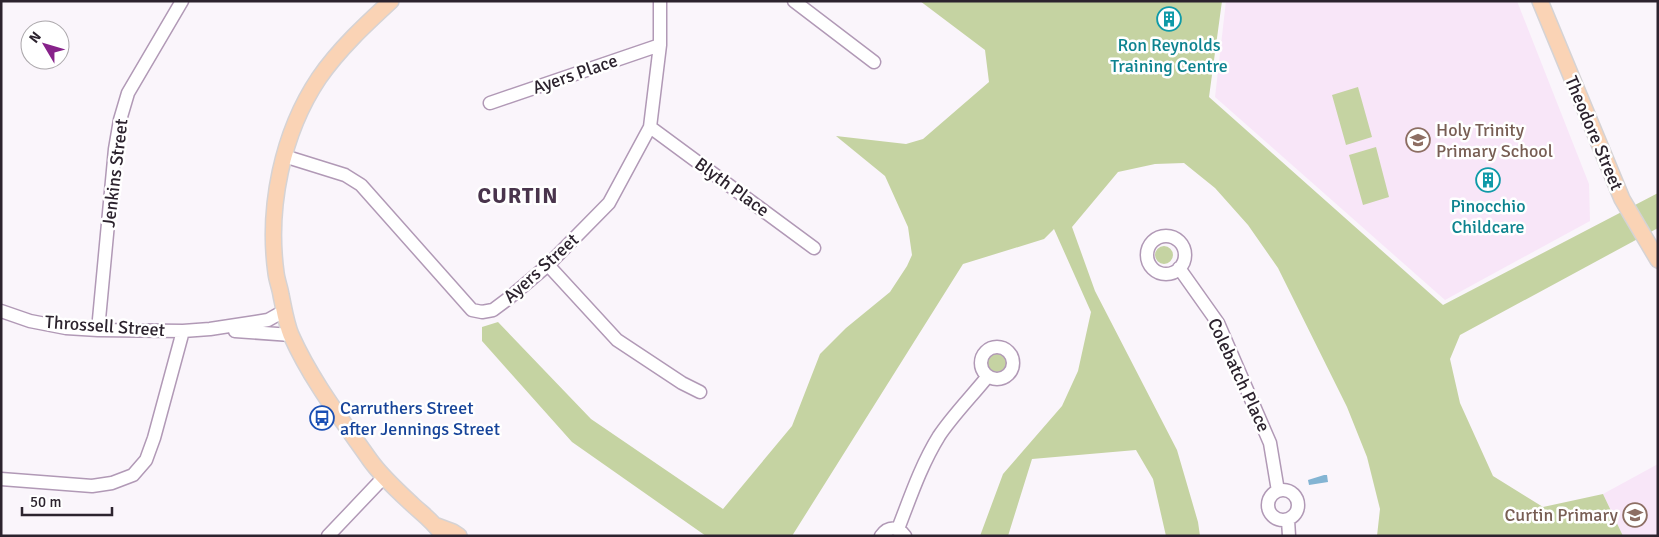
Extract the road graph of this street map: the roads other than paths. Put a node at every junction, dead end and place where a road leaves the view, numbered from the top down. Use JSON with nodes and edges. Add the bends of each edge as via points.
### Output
{"nodes":[{"id":1,"x":182,"y":1,"type":"edge"},
{"id":2,"x":391,"y":1,"type":"edge"},
{"id":3,"x":660,"y":1,"type":"edge"},
{"id":4,"x":794,"y":1,"type":"edge"},
{"id":5,"x":1540,"y":1,"type":"edge"},
{"id":6,"x":660,"y":45,"type":"junction"},
{"id":7,"x":874,"y":62,"type":"dead end"},
{"id":8,"x":490,"y":103,"type":"dead end"},
{"id":9,"x":650,"y":127,"type":"junction"},
{"id":10,"x":284,"y":156,"type":"junction"},
{"id":11,"x":814,"y":248,"type":"dead end"},
{"id":12,"x":1658,"y":260,"type":"edge"},
{"id":13,"x":548,"y":265,"type":"junction"},
{"id":14,"x":1179,"y":268,"type":"dead end"},
{"id":15,"x":1,"y":311,"type":"edge"},
{"id":16,"x":284,"y":311,"type":"junction"},
{"id":17,"x":210,"y":329,"type":"junction"},
{"id":18,"x":98,"y":330,"type":"junction"},
{"id":19,"x":184,"y":331,"type":"junction"},
{"id":20,"x":291,"y":334,"type":"junction"},
{"id":21,"x":988,"y":376,"type":"dead end"},
{"id":22,"x":700,"y":392,"type":"dead end"},
{"id":23,"x":384,"y":477,"type":"junction"},
{"id":24,"x":1,"y":479,"type":"edge"},
{"id":25,"x":1278,"y":491,"type":"junction"},
{"id":26,"x":1288,"y":520,"type":"junction"},
{"id":27,"x":440,"y":531,"type":"edge"},
{"id":28,"x":902,"y":532,"type":"edge"},
{"id":29,"x":328,"y":536,"type":"edge"},
{"id":30,"x":459,"y":536,"type":"edge"},
{"id":31,"x":880,"y":536,"type":"edge"},
{"id":32,"x":1289,"y":536,"type":"edge"}],
"edges":[{"from":1,"to":18,"type":"street","name":"Jenkins Street","via":[[128,93],[120,120]]},
{"from":2,"to":10,"type":"main road","via":[[351,38],[320,77],[295,122]]},
{"from":3,"to":6,"type":"street","name":"Ayers Street"},
{"from":4,"to":7,"type":"street"},
{"from":5,"to":12,"type":"main road","name":"Theodore Street","via":[[1622,199]]},
{"from":6,"to":8,"type":"street","name":"Ayers Place"},
{"from":6,"to":9,"type":"street","name":"Ayers Street"},
{"from":9,"to":11,"type":"street","name":"Blyth Place"},
{"from":9,"to":13,"type":"street","name":"Ayers Street","via":[[609,203]]},
{"from":10,"to":13,"type":"street","name":"Ayers Street","via":[[345,175],[361,185],[472,310],[493,310]]},
{"from":10,"to":16,"type":"main road","via":[[277,195],[274,246]]},
{"from":13,"to":22,"type":"street","via":[[617,340]]},
{"from":14,"to":25,"type":"street","name":"Colebatch Place","via":[[1218,323],[1267,434]]},
{"from":15,"to":18,"type":"street","name":"Throssell Street","via":[[30,321]]},
{"from":16,"to":17,"type":"street","name":"Throssell Street","via":[[268,320]]},
{"from":16,"to":20,"type":"main road"},
{"from":17,"to":19,"type":"street","name":"Throssell Street"},
{"from":17,"to":20,"type":"street","name":"Throssell Street"},
{"from":18,"to":19,"type":"street","name":"Throssell Street"},
{"from":19,"to":24,"type":"street","via":[[154,438],[146,460],[133,475],[92,486]]},
{"from":20,"to":23,"type":"main road","via":[[338,416]]},
{"from":21,"to":28,"type":"street","via":[[938,438],[913,490]]},
{"from":23,"to":27,"type":"main road"},
{"from":23,"to":29,"type":"street"},
{"from":25,"to":26,"type":"street","name":"Colebatch Place","via":[[1270,497],[1270,513],[1278,520]]},
{"from":25,"to":26,"type":"street","via":[[1293,493],[1298,502],[1296,513]]},
{"from":26,"to":32,"type":"street"},
{"from":27,"to":30,"type":"main road"},
{"from":28,"to":31,"type":"street","via":[[887,529]]}]}
